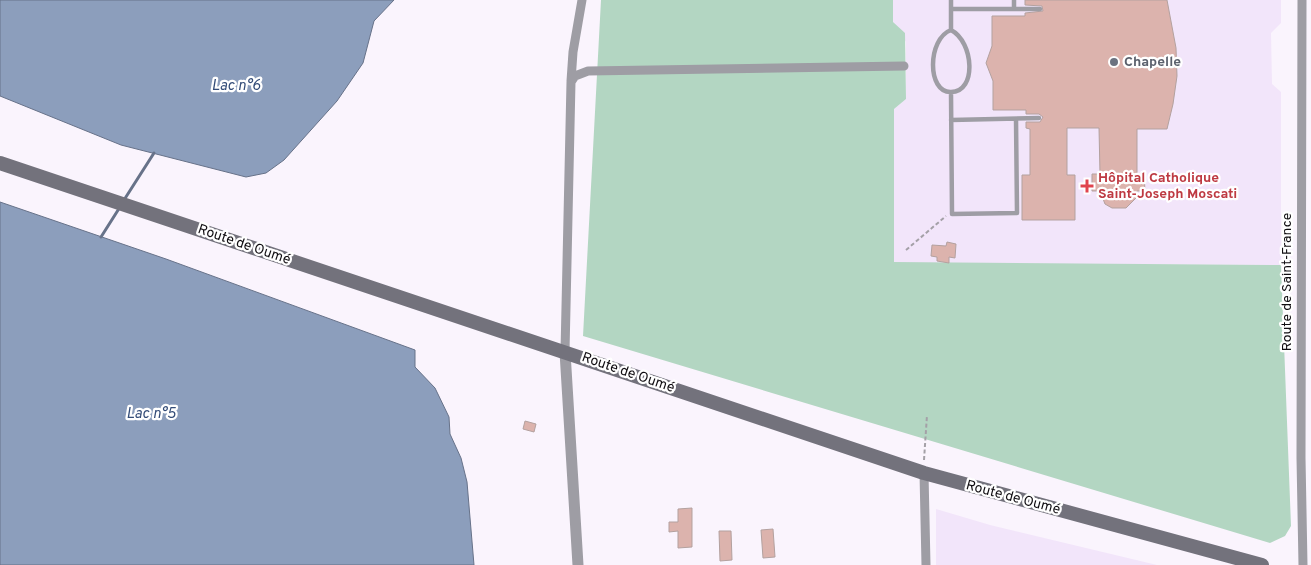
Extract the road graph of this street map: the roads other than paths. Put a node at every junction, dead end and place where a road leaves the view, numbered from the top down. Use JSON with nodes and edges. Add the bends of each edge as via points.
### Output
{"nodes":[{"id":1,"x":582,"y":0,"type":"edge"},
{"id":2,"x":951,"y":0,"type":"edge"},
{"id":3,"x":1014,"y":0,"type":"edge"},
{"id":4,"x":1302,"y":0,"type":"edge"},
{"id":5,"x":1040,"y":8,"type":"dead end"},
{"id":6,"x":951,"y":9,"type":"junction"},
{"id":7,"x":1014,"y":9,"type":"junction"},
{"id":8,"x":951,"y":30,"type":"junction"},
{"id":9,"x":904,"y":66,"type":"dead end"},
{"id":10,"x":570,"y":82,"type":"junction"},
{"id":11,"x":951,"y":92,"type":"junction"},
{"id":12,"x":1039,"y":118,"type":"dead end"},
{"id":13,"x":1016,"y":119,"type":"junction"},
{"id":14,"x":952,"y":120,"type":"junction"},
{"id":15,"x":0,"y":163,"type":"edge"},
{"id":16,"x":565,"y":352,"type":"junction"},
{"id":17,"x":924,"y":473,"type":"junction"},
{"id":18,"x":1245,"y":563,"type":"edge"},
{"id":19,"x":578,"y":565,"type":"edge"},
{"id":20,"x":926,"y":565,"type":"edge"},
{"id":21,"x":1262,"y":565,"type":"edge"},
{"id":22,"x":1304,"y":565,"type":"edge"}],
"edges":[{"from":1,"to":10,"type":"street"},
{"from":2,"to":6,"type":"lane"},
{"from":3,"to":7,"type":"lane"},
{"from":4,"to":22,"type":"street","name":"Route de Saint-France","via":[[1301,458]]},
{"from":5,"to":7,"type":"lane"},
{"from":6,"to":7,"type":"lane"},
{"from":6,"to":8,"type":"lane"},
{"from":8,"to":11,"type":"lane","via":[[944,33],[937,43],[932,64],[938,83]]},
{"from":8,"to":11,"type":"lane","via":[[965,42],[970,63],[965,82]]},
{"from":9,"to":10,"type":"street","via":[[588,70]]},
{"from":10,"to":16,"type":"street"},
{"from":11,"to":14,"type":"lane"},
{"from":12,"to":13,"type":"lane"},
{"from":13,"to":14,"type":"lane"},
{"from":13,"to":14,"type":"lane","via":[[1017,213],[952,214]]},
{"from":15,"to":16,"type":"main road","name":"Route de Oumé"},
{"from":16,"to":17,"type":"main road","name":"Route de Oumé"},
{"from":16,"to":19,"type":"street"},
{"from":17,"to":18,"type":"main road","name":"Route de Oumé"},
{"from":17,"to":20,"type":"street"},
{"from":18,"to":21,"type":"main road","name":"Route de Oumé"}]}
